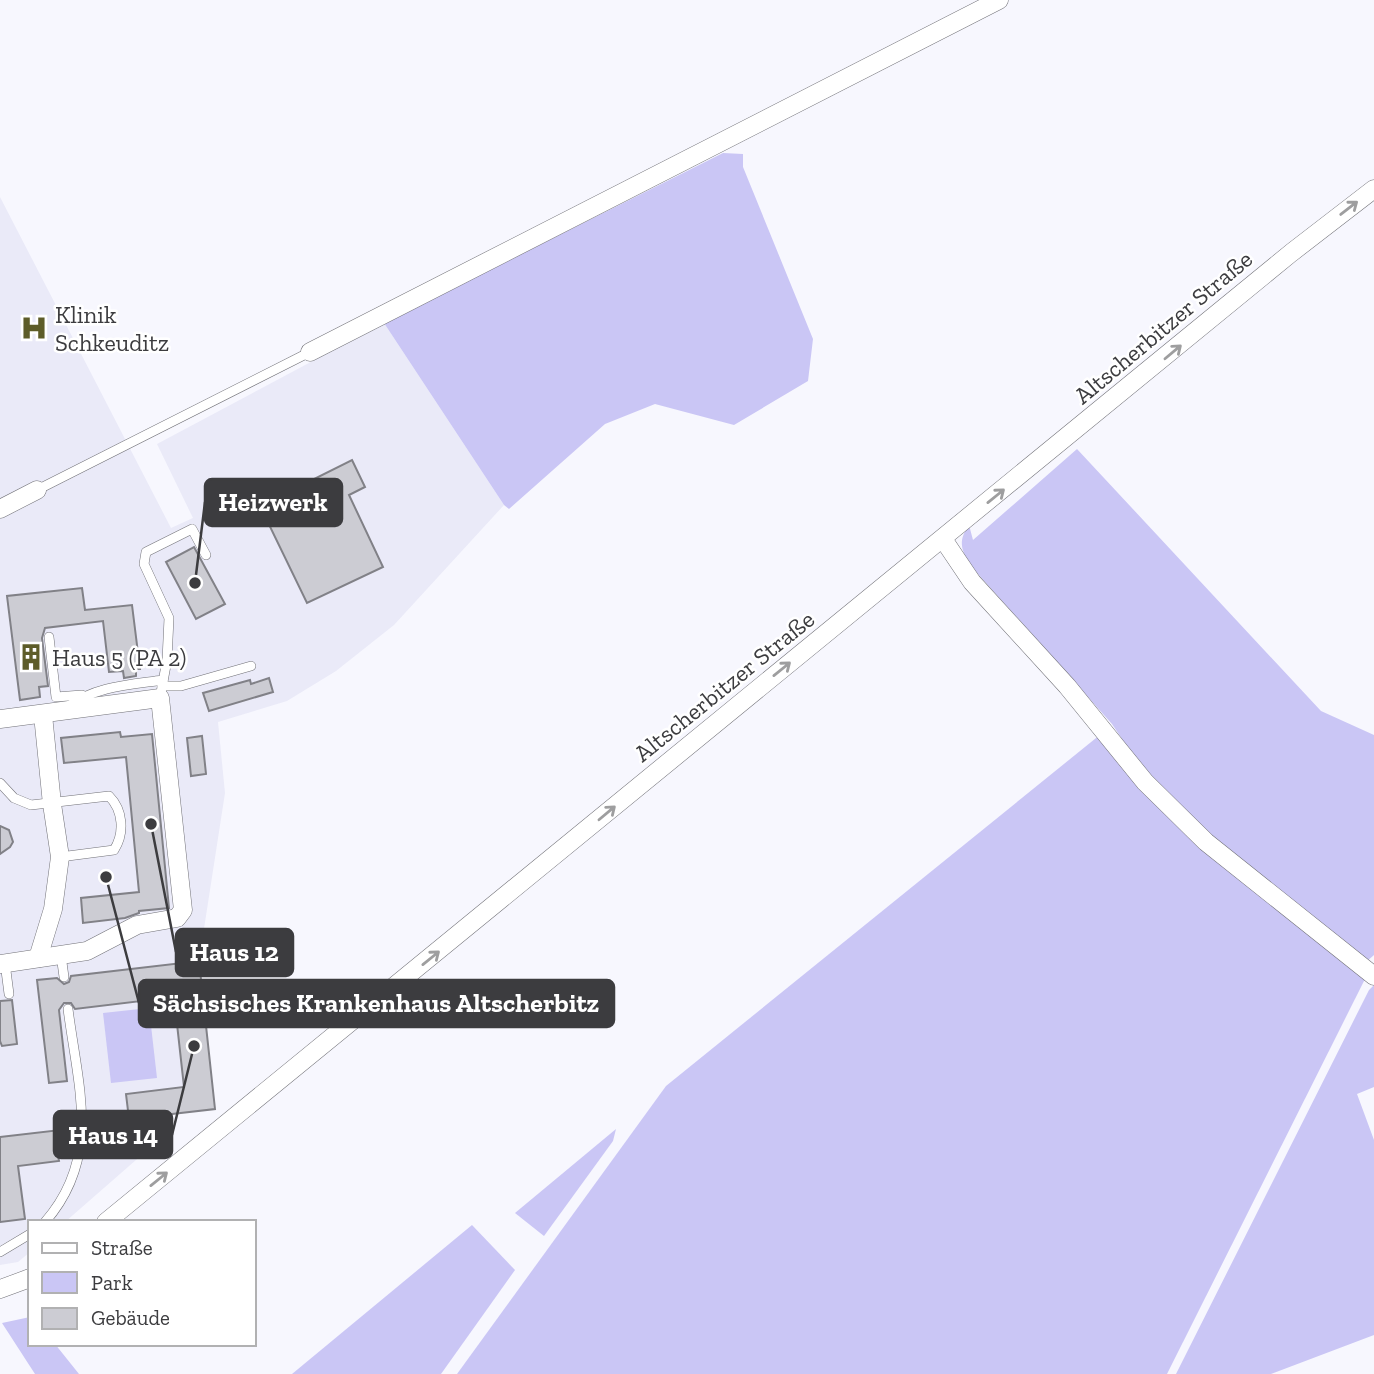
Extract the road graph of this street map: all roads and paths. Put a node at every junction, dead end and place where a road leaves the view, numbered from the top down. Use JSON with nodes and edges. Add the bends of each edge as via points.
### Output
{"nodes":[{"id":1,"x":999,"y":0,"type":"edge"},
{"id":2,"x":1374,"y":189,"type":"edge"},
{"id":3,"x":310,"y":352,"type":"joint"},
{"id":4,"x":37,"y":490,"type":"joint"},
{"id":5,"x":0,"y":509,"type":"edge"},
{"id":6,"x":943,"y":539,"type":"junction"},
{"id":7,"x":206,"y":555,"type":"dead end"},
{"id":8,"x":49,"y":637,"type":"dead end"},
{"id":9,"x":251,"y":666,"type":"dead end"},
{"id":10,"x":162,"y":688,"type":"junction"},
{"id":11,"x":84,"y":695,"type":"junction"},
{"id":12,"x":51,"y":713,"type":"junction"},
{"id":13,"x":0,"y":719,"type":"edge"},
{"id":14,"x":0,"y":783,"type":"edge"},
{"id":15,"x":52,"y":804,"type":"junction"},
{"id":16,"x":60,"y":858,"type":"junction"},
{"id":17,"x":61,"y":955,"type":"junction"},
{"id":18,"x":38,"y":958,"type":"junction"},
{"id":19,"x":3,"y":963,"type":"edge"},
{"id":20,"x":1374,"y":976,"type":"edge"},
{"id":21,"x":64,"y":977,"type":"dead end"},
{"id":22,"x":9,"y":994,"type":"dead end"},
{"id":23,"x":68,"y":1009,"type":"dead end"},
{"id":24,"x":47,"y":1220,"type":"edge"},
{"id":25,"x":109,"y":1220,"type":"edge"},
{"id":26,"x":28,"y":1235,"type":"edge"},
{"id":27,"x":0,"y":1252,"type":"edge"},
{"id":28,"x":28,"y":1279,"type":"edge"},
{"id":29,"x":0,"y":1289,"type":"edge"}],
"edges":[{"from":1,"to":3,"type":"street"},
{"from":6,"to":2,"type":"street","name":"Altscherbitzer Straße","one_way":true},
{"from":3,"to":4,"type":"lane"},
{"from":4,"to":5,"type":"street"},
{"from":6,"to":20,"type":"street","via":[[972,582],[1145,782],[1206,842]]},
{"from":25,"to":6,"type":"street","name":"Altscherbitzer Straße","one_way":true},
{"from":7,"to":10,"type":"lane","via":[[192,529],[144,556],[169,618]]},
{"from":8,"to":11,"type":"lane","via":[[56,697]]},
{"from":9,"to":10,"type":"lane"},
{"from":10,"to":11,"type":"lane","via":[[105,689]]},
{"from":10,"to":12,"type":"street"},
{"from":10,"to":17,"type":"street","via":[[183,910],[177,918],[136,925],[87,951]]},
{"from":11,"to":12,"type":"lane"},
{"from":12,"to":13,"type":"street"},
{"from":12,"to":15,"type":"street"},
{"from":14,"to":15,"type":"lane","via":[[22,802]]},
{"from":15,"to":16,"type":"street"},
{"from":15,"to":16,"type":"lane","via":[[109,796],[118,806],[122,839],[114,850]]},
{"from":16,"to":18,"type":"street","via":[[53,909]]},
{"from":17,"to":18,"type":"street"},
{"from":17,"to":21,"type":"lane"},
{"from":18,"to":19,"type":"street"},
{"from":19,"to":22,"type":"lane"},
{"from":23,"to":24,"type":"lane","via":[[83,1132],[72,1179]]},
{"from":26,"to":27,"type":"lane"},
{"from":28,"to":29,"type":"street"}]}
